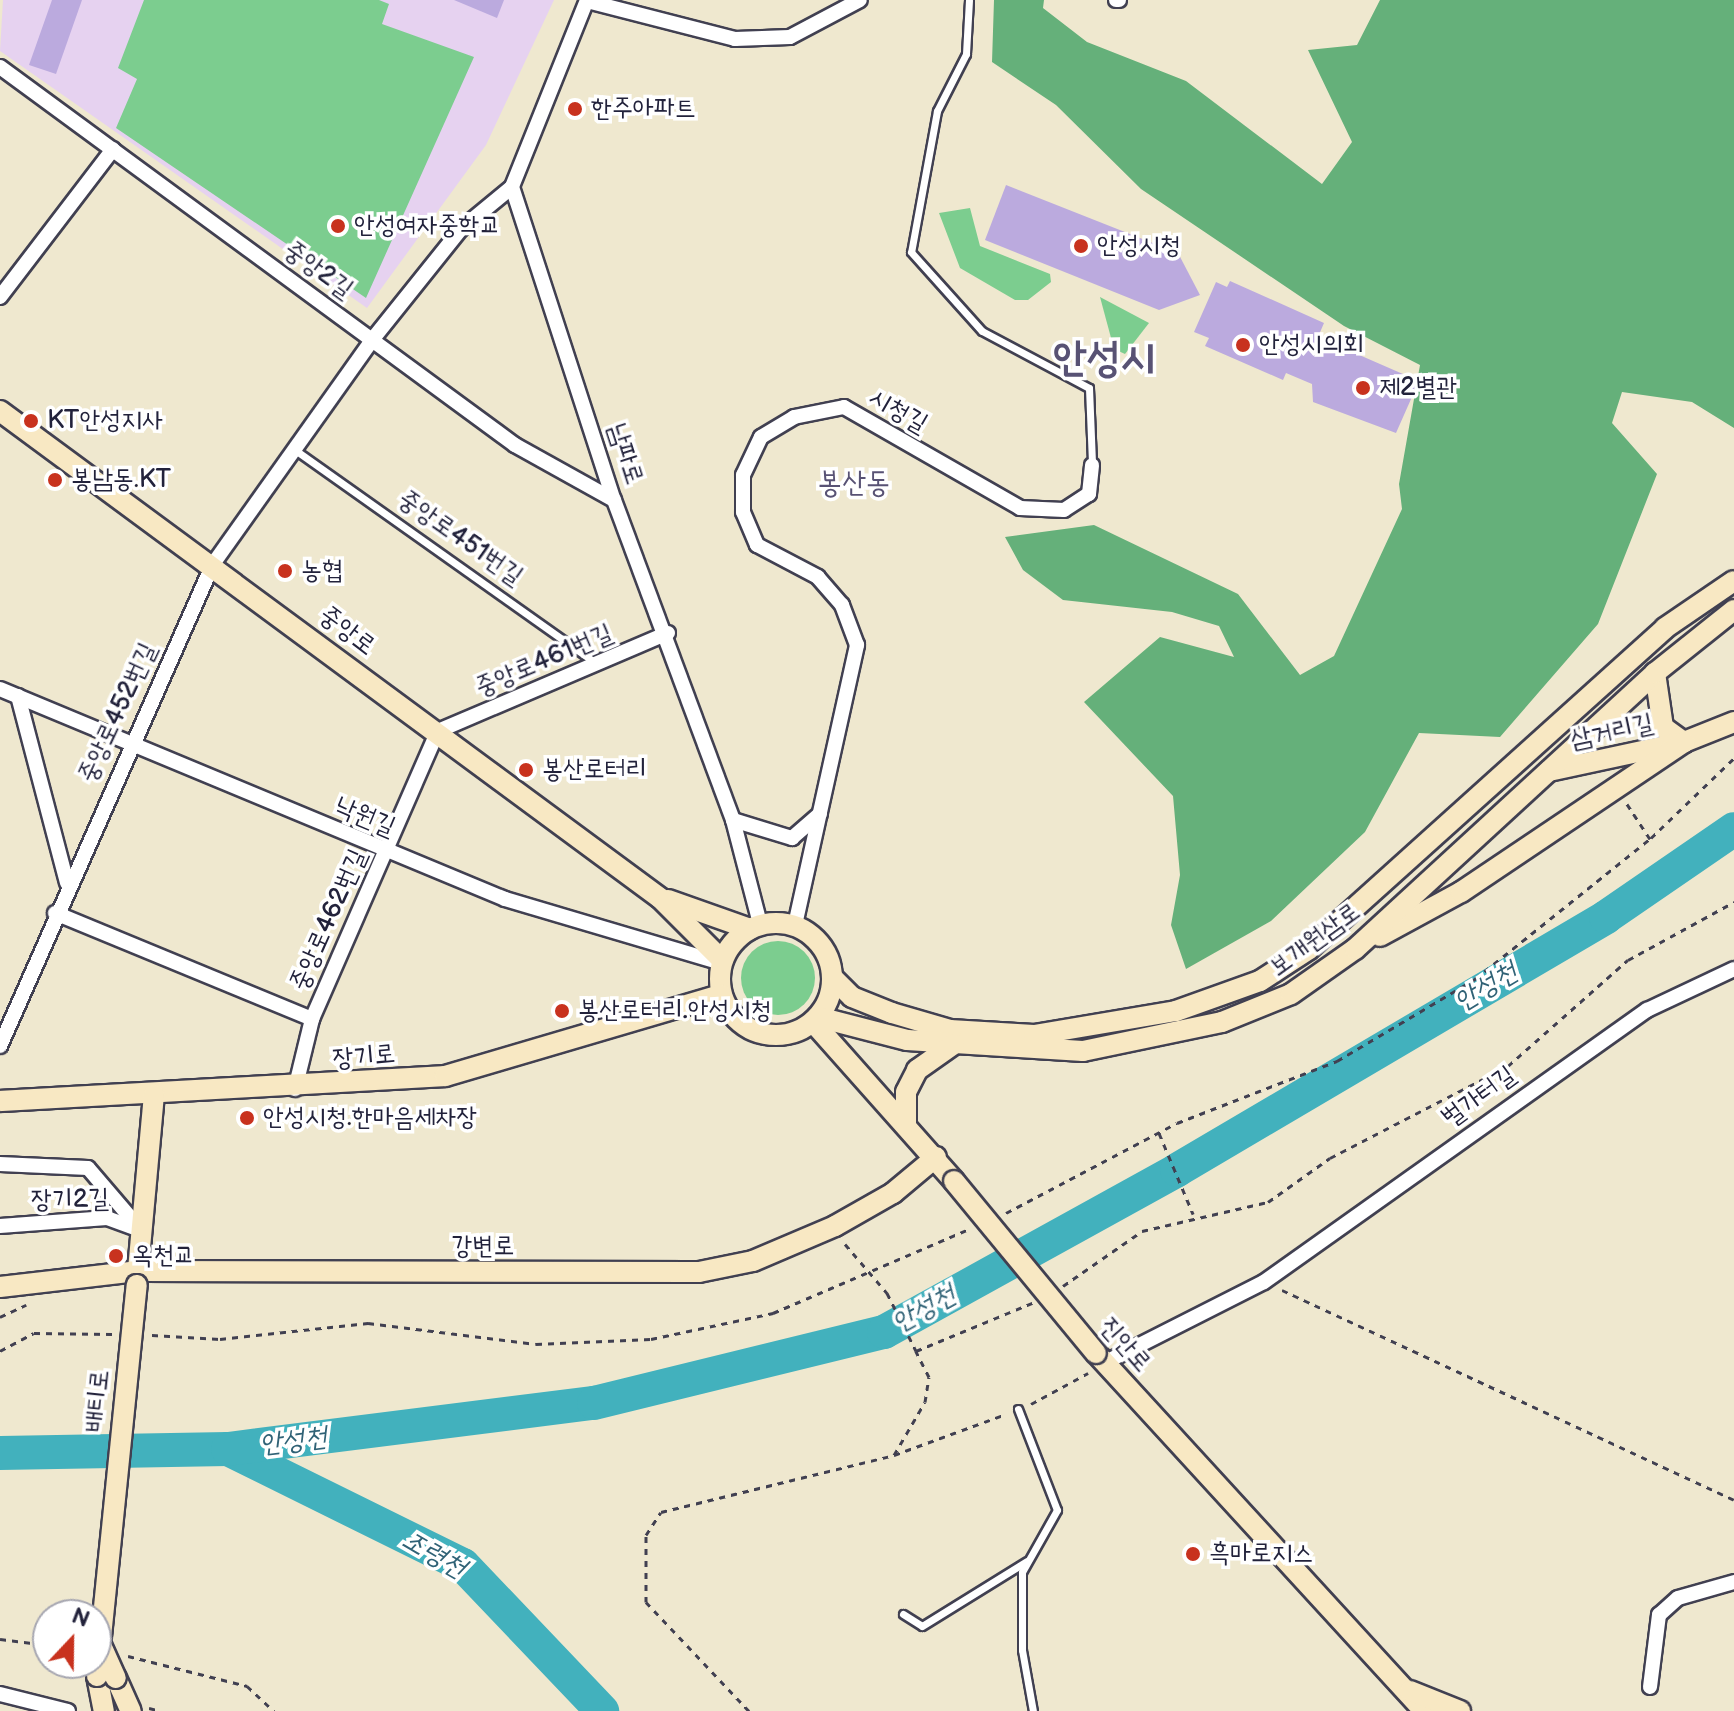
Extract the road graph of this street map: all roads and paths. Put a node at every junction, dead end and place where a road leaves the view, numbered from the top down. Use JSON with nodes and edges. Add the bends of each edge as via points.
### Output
{"nodes":[{"id":1,"x":587,"y":0,"type":"edge"},
{"id":2,"x":860,"y":0,"type":"edge"},
{"id":3,"x":969,"y":0,"type":"edge"},
{"id":4,"x":0,"y":67,"type":"edge"},
{"id":5,"x":113,"y":149,"type":"junction"},
{"id":6,"x":512,"y":187,"type":"junction"},
{"id":7,"x":0,"y":297,"type":"edge"},
{"id":8,"x":372,"y":340,"type":"junction"},
{"id":9,"x":0,"y":411,"type":"edge"},
{"id":10,"x":295,"y":450,"type":"junction"},
{"id":11,"x":1092,"y":465,"type":"joint"},
{"id":12,"x":614,"y":500,"type":"junction"},
{"id":13,"x":213,"y":564,"type":"junction"},
{"id":14,"x":1734,"y":581,"type":"edge"},
{"id":15,"x":1734,"y":610,"type":"edge"},
{"id":16,"x":668,"y":633,"type":"junction"},
{"id":17,"x":599,"y":665,"type":"junction"},
{"id":18,"x":1655,"y":673,"type":"junction"},
{"id":19,"x":0,"y":689,"type":"edge"},
{"id":20,"x":18,"y":696,"type":"junction"},
{"id":21,"x":1734,"y":722,"type":"edge"},
{"id":22,"x":438,"y":731,"type":"junction"},
{"id":23,"x":1684,"y":742,"type":"junction"},
{"id":24,"x":129,"y":744,"type":"junction"},
{"id":25,"x":1734,"y":758,"type":"edge"},
{"id":26,"x":1549,"y":770,"type":"junction"},
{"id":27,"x":1498,"y":778,"type":"junction"},
{"id":28,"x":820,"y":814,"type":"junction"},
{"id":29,"x":733,"y":820,"type":"junction"},
{"id":30,"x":1650,"y":839,"type":"dead end"},
{"id":31,"x":386,"y":851,"type":"junction"},
{"id":32,"x":67,"y":883,"type":"junction"},
{"id":33,"x":660,"y":898,"type":"junction"},
{"id":34,"x":1734,"y":902,"type":"edge"},
{"id":35,"x":55,"y":913,"type":"junction"},
{"id":36,"x":795,"y":925,"type":"junction"},
{"id":37,"x":755,"y":927,"type":"junction"},
{"id":38,"x":1355,"y":949,"type":"junction"},
{"id":39,"x":721,"y":961,"type":"junction"},
{"id":40,"x":1734,"y":969,"type":"edge"},
{"id":41,"x":832,"y":977,"type":"junction"},
{"id":42,"x":721,"y":995,"type":"junction"},
{"id":43,"x":312,"y":1019,"type":"junction"},
{"id":44,"x":816,"y":1019,"type":"junction"},
{"id":45,"x":954,"y":1044,"type":"junction"},
{"id":46,"x":0,"y":1046,"type":"edge"},
{"id":47,"x":295,"y":1089,"type":"junction"},
{"id":48,"x":154,"y":1095,"type":"junction"},
{"id":49,"x":0,"y":1101,"type":"edge"},
{"id":50,"x":906,"y":1124,"type":"junction"},
{"id":51,"x":1159,"y":1133,"type":"dead end"},
{"id":52,"x":936,"y":1157,"type":"junction"},
{"id":53,"x":0,"y":1164,"type":"edge"},
{"id":54,"x":1193,"y":1214,"type":"junction"},
{"id":55,"x":0,"y":1226,"type":"edge"},
{"id":56,"x":835,"y":1226,"type":"junction"},
{"id":57,"x":141,"y":1230,"type":"junction"},
{"id":58,"x":138,"y":1278,"type":"junction"},
{"id":59,"x":1264,"y":1282,"type":"junction"},
{"id":60,"x":0,"y":1287,"type":"edge"},
{"id":61,"x":1059,"y":1288,"type":"dead end"},
{"id":62,"x":1047,"y":1295,"type":"dead end"},
{"id":63,"x":916,"y":1351,"type":"junction"},
{"id":64,"x":1101,"y":1358,"type":"junction"},
{"id":65,"x":1018,"y":1409,"type":"junction"},
{"id":66,"x":894,"y":1455,"type":"junction"},
{"id":67,"x":1734,"y":1500,"type":"edge"},
{"id":68,"x":1029,"y":1559,"type":"junction"},
{"id":69,"x":1734,"y":1582,"type":"edge"},
{"id":70,"x":109,"y":1599,"type":"edge"},
{"id":71,"x":903,"y":1614,"type":"dead end"},
{"id":72,"x":0,"y":1639,"type":"edge"},
{"id":73,"x":32,"y":1643,"type":"edge"},
{"id":74,"x":112,"y":1648,"type":"edge"},
{"id":75,"x":106,"y":1679,"type":"edge"},
{"id":76,"x":108,"y":1679,"type":"edge"},
{"id":77,"x":1650,"y":1687,"type":"dead end"},
{"id":78,"x":1410,"y":1691,"type":"junction"},
{"id":79,"x":0,"y":1694,"type":"edge"},
{"id":80,"x":139,"y":1709,"type":"edge"},
{"id":81,"x":68,"y":1711,"type":"edge"},
{"id":82,"x":104,"y":1711,"type":"edge"},
{"id":83,"x":161,"y":1711,"type":"edge"},
{"id":84,"x":274,"y":1711,"type":"edge"},
{"id":85,"x":749,"y":1711,"type":"edge"},
{"id":86,"x":1033,"y":1711,"type":"edge"},
{"id":87,"x":1424,"y":1711,"type":"edge"},
{"id":88,"x":1460,"y":1711,"type":"edge"}],
"edges":[{"from":1,"to":2,"type":"street","via":[[735,39],[790,37]]},
{"from":1,"to":6,"type":"street"},
{"from":3,"to":11,"type":"lane","via":[[966,54],[937,111],[911,252],[982,331],[1089,388]]},
{"from":4,"to":5,"type":"street","name":"중앙2길"},
{"from":5,"to":7,"type":"street"},
{"from":5,"to":8,"type":"street","name":"중앙2길"},
{"from":6,"to":8,"type":"street","via":[[461,229]]},
{"from":6,"to":12,"type":"street","name":"남파로"},
{"from":8,"to":10,"type":"street"},
{"from":8,"to":12,"type":"street","name":"중앙2길","via":[[515,445]]},
{"from":9,"to":13,"type":"main road","name":"중앙로"},
{"from":10,"to":13,"type":"street"},
{"from":10,"to":17,"type":"lane","name":"중앙로451번길"},
{"from":11,"to":28,"type":"street","name":"시청길","via":[[1089,494],[1064,510],[1020,508],[844,407],[794,417],[761,437],[743,475],[743,512],[757,545],[818,577],[842,605],[857,645]]},
{"from":12,"to":16,"type":"street","name":"남파로"},
{"from":13,"to":22,"type":"main road","name":"중앙로"},
{"from":13,"to":24,"type":"street","name":"중앙로452번길"},
{"from":14,"to":27,"type":"main road","name":"보개원삼로","via":[[1665,628]]},
{"from":15,"to":18,"type":"main road","name":"보개원삼로"},
{"from":16,"to":17,"type":"street","name":"중앙로461번길"},
{"from":16,"to":29,"type":"street","name":"남파로"},
{"from":17,"to":22,"type":"street","name":"중앙로461번길"},
{"from":18,"to":23,"type":"main road","via":[[1663,727]]},
{"from":18,"to":26,"type":"main road","name":"보개원삼로"},
{"from":19,"to":20,"type":"street","name":"낙원길"},
{"from":20,"to":24,"type":"street","name":"낙원길"},
{"from":20,"to":32,"type":"street","name":"중앙로452번길"},
{"from":21,"to":23,"type":"main road","name":"삼거리길"},
{"from":22,"to":31,"type":"street","name":"중앙로462번길"},
{"from":22,"to":33,"type":"main road","name":"중앙로"},
{"from":23,"to":26,"type":"main road","name":"삼거리길"},
{"from":23,"to":38,"type":"main road","via":[[1461,892]]},
{"from":24,"to":31,"type":"street","name":"낙원길"},
{"from":24,"to":32,"type":"street","name":"중앙로452번길"},
{"from":25,"to":30,"type":"path"},
{"from":26,"to":27,"type":"main road","name":"삼거리길"},
{"from":26,"to":38,"type":"main road","name":"보개원삼로"},
{"from":27,"to":41,"type":"main road","name":"보개원삼로","via":[[1309,949],[1260,981],[1176,1011],[1034,1035],[950,1030],[852,997]]},
{"from":28,"to":29,"type":"street","via":[[792,838]]},
{"from":28,"to":36,"type":"street","name":"시청길"},
{"from":29,"to":37,"type":"street","name":"남파로"},
{"from":31,"to":39,"type":"street","name":"낙원길","via":[[505,899]]},
{"from":31,"to":43,"type":"street","name":"중앙로462번길"},
{"from":32,"to":35,"type":"street","name":"중앙로452번길"},
{"from":33,"to":37,"type":"main road","name":"중앙로"},
{"from":33,"to":39,"type":"main road","name":"중앙로"},
{"from":34,"to":54,"type":"path","via":[[1628,960],[1508,1066],[1330,1158],[1268,1202]]},
{"from":35,"to":43,"type":"street"},
{"from":35,"to":46,"type":"street","name":"중앙로452번길"},
{"from":36,"to":37,"type":"main road"},
{"from":36,"to":41,"type":"main road","via":[[825,950]]},
{"from":37,"to":39,"type":"main road"},
{"from":38,"to":45,"type":"main road","name":"보개원삼로","via":[[1291,994],[1222,1022],[1083,1051]]},
{"from":39,"to":42,"type":"main road"},
{"from":40,"to":59,"type":"street","name":"벌가터길","via":[[1635,1018]]},
{"from":41,"to":44,"type":"main road"},
{"from":42,"to":44,"type":"main road","via":[[758,1033],[797,1032]]},
{"from":42,"to":47,"type":"main road","name":"장기로","via":[[445,1076]]},
{"from":43,"to":47,"type":"street","name":"중앙로462번길"},
{"from":44,"to":45,"type":"main road","name":"보개원삼로"},
{"from":44,"to":50,"type":"main road","name":"진안로"},
{"from":45,"to":50,"type":"main road","via":[[917,1070],[906,1092]]},
{"from":47,"to":48,"type":"main road","name":"장기로"},
{"from":48,"to":49,"type":"main road","name":"장기로"},
{"from":48,"to":57,"type":"main road","name":"배티로"},
{"from":50,"to":52,"type":"main road","name":"진안로"},
{"from":51,"to":54,"type":"path"},
{"from":52,"to":56,"type":"main road","name":"강변로","via":[[893,1193]]},
{"from":52,"to":64,"type":"main road","name":"진안로","bridge":true},
{"from":53,"to":57,"type":"street","via":[[88,1168]]},
{"from":54,"to":61,"type":"path","via":[[1142,1231]]},
{"from":55,"to":57,"type":"street","name":"장기2길","via":[[107,1218]]},
{"from":56,"to":58,"type":"main road","name":"강변로","via":[[753,1261],[699,1272]]},
{"from":56,"to":63,"type":"path","via":[[856,1265],[887,1293]]},
{"from":57,"to":58,"type":"main road","name":"배티로"},
{"from":58,"to":60,"type":"main road","name":"강변로"},
{"from":58,"to":70,"type":"main road","name":"배티로","bridge":true},
{"from":59,"to":64,"type":"street","name":"벌가터길"},
{"from":59,"to":67,"type":"path"},
{"from":62,"to":63,"type":"path"},
{"from":63,"to":66,"type":"path","via":[[929,1377],[925,1402]]},
{"from":64,"to":65,"type":"path"},
{"from":64,"to":78,"type":"main road","name":"진안로"},
{"from":65,"to":66,"type":"path"},
{"from":65,"to":68,"type":"lane","via":[[1057,1510]]},
{"from":66,"to":85,"type":"path","via":[[712,1494],[661,1512],[646,1535],[646,1602]]},
{"from":68,"to":71,"type":"lane","via":[[922,1626]]},
{"from":68,"to":86,"type":"lane","via":[[1022,1572],[1022,1650]]},
{"from":69,"to":77,"type":"street","via":[[1678,1598],[1659,1615]]},
{"from":72,"to":73,"type":"path"},
{"from":74,"to":84,"type":"path","via":[[247,1686]]},
{"from":75,"to":82,"type":"main road","name":"배티로"},
{"from":76,"to":80,"type":"main road"},
{"from":78,"to":87,"type":"main road","name":"진안로"},
{"from":78,"to":88,"type":"main road","name":"진안로"},
{"from":79,"to":81,"type":"street"},
{"from":80,"to":83,"type":"path"}]}
